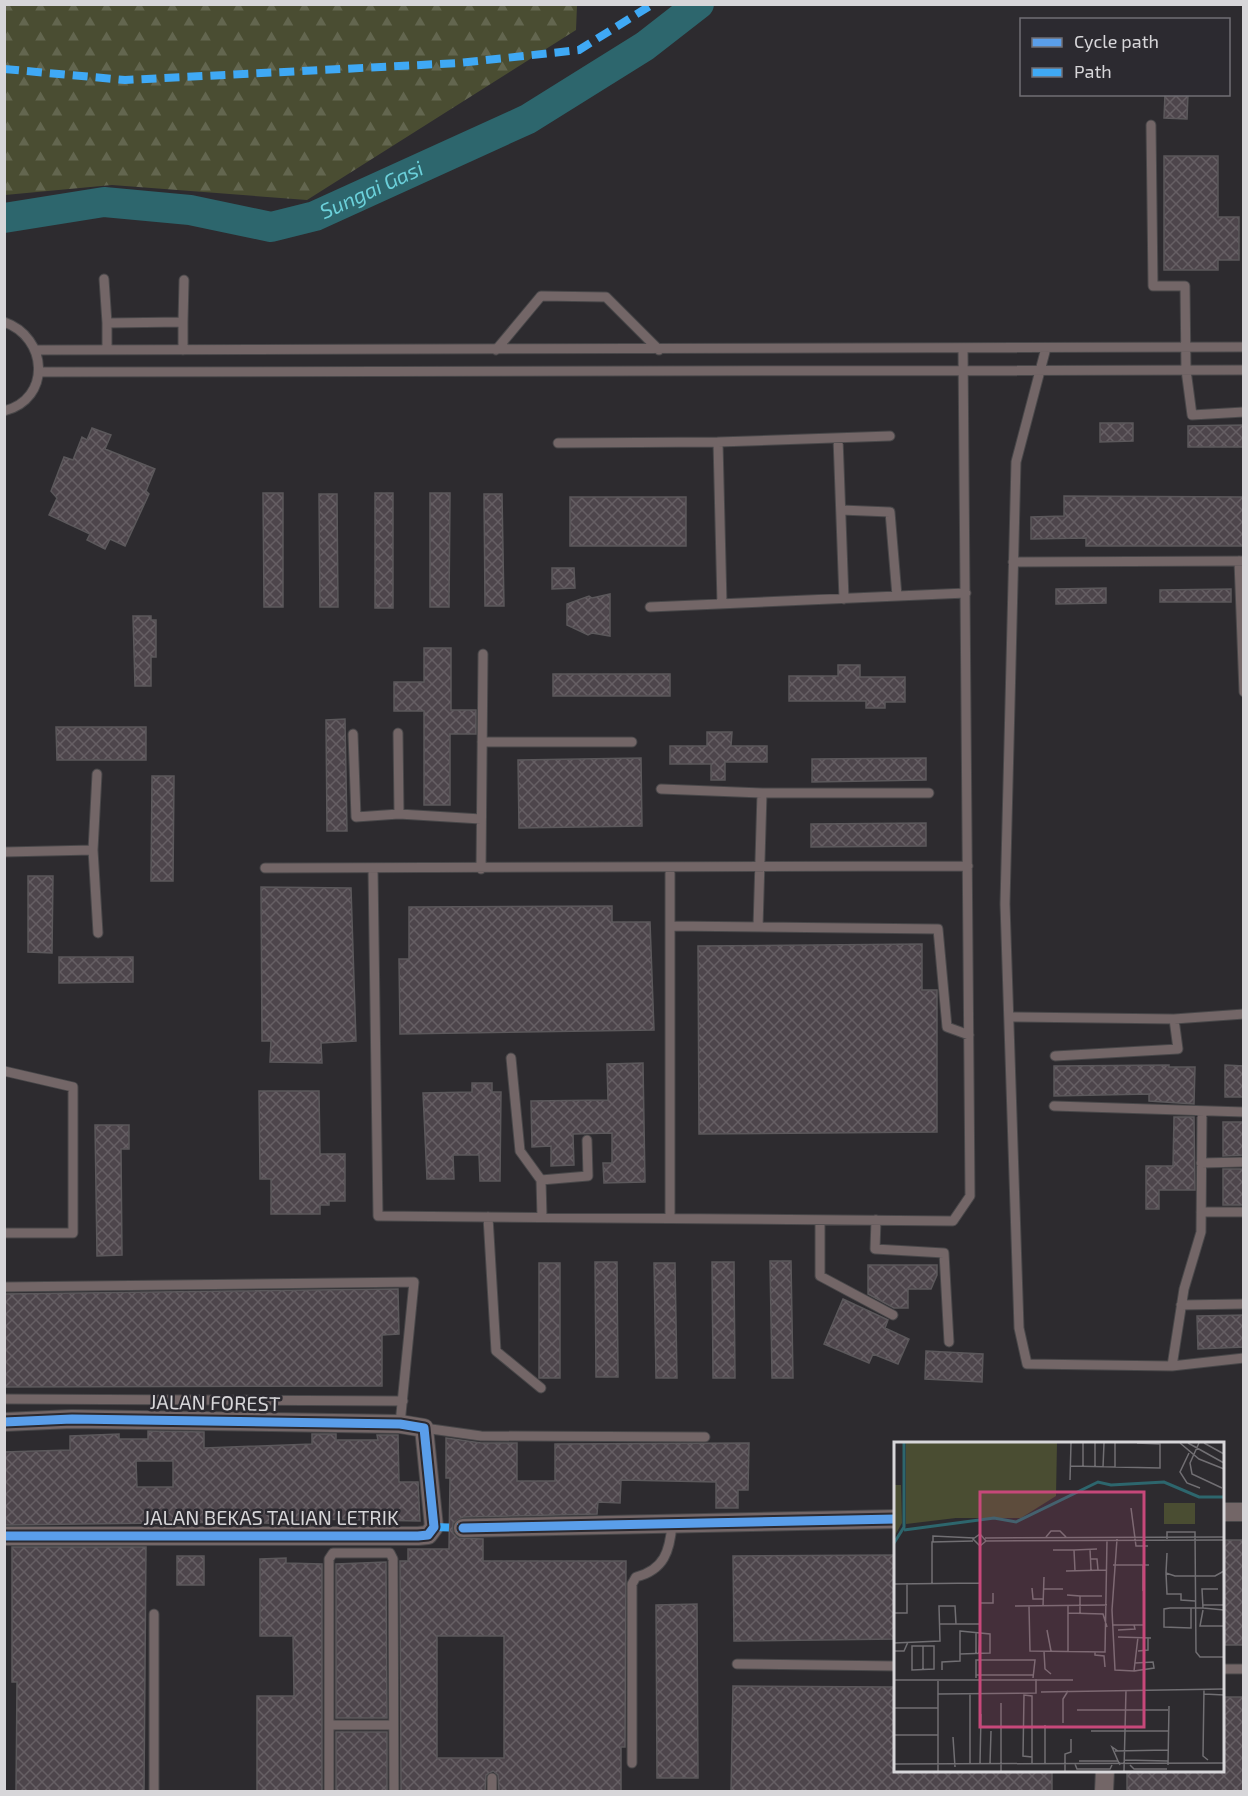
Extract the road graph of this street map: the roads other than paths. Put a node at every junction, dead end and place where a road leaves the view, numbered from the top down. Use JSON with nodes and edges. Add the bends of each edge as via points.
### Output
{"nodes":[{"id":1,"x":1151,"y":125,"type":"dead end"},
{"id":2,"x":104,"y":279,"type":"dead end"},
{"id":3,"x":184,"y":280,"type":"dead end"},
{"id":4,"x":4,"y":322,"type":"edge"},
{"id":5,"x":183,"y":322,"type":"junction"},
{"id":6,"x":107,"y":323,"type":"junction"},
{"id":7,"x":1185,"y":347,"type":"junction"},
{"id":8,"x":1244,"y":347,"type":"edge"},
{"id":9,"x":1046,"y":348,"type":"junction"},
{"id":10,"x":963,"y":349,"type":"junction"},
{"id":11,"x":37,"y":350,"type":"junction"},
{"id":12,"x":107,"y":350,"type":"junction"},
{"id":13,"x":183,"y":350,"type":"junction"},
{"id":14,"x":496,"y":350,"type":"junction"},
{"id":15,"x":659,"y":350,"type":"junction"},
{"id":16,"x":1186,"y":370,"type":"junction"},
{"id":17,"x":1244,"y":370,"type":"edge"},
{"id":18,"x":964,"y":371,"type":"junction"},
{"id":19,"x":1038,"y":371,"type":"junction"},
{"id":20,"x":40,"y":372,"type":"junction"},
{"id":21,"x":4,"y":411,"type":"edge"},
{"id":22,"x":1244,"y":412,"type":"edge"},
{"id":23,"x":890,"y":436,"type":"dead end"},
{"id":24,"x":838,"y":438,"type":"junction"},
{"id":25,"x":718,"y":442,"type":"junction"},
{"id":26,"x":558,"y":443,"type":"dead end"},
{"id":27,"x":841,"y":510,"type":"junction"},
{"id":28,"x":1241,"y":561,"type":"edge"},
{"id":29,"x":1013,"y":562,"type":"junction"},
{"id":30,"x":966,"y":593,"type":"junction"},
{"id":31,"x":897,"y":596,"type":"junction"},
{"id":32,"x":844,"y":599,"type":"junction"},
{"id":33,"x":722,"y":604,"type":"junction"},
{"id":34,"x":650,"y":608,"type":"dead end"},
{"id":35,"x":483,"y":654,"type":"dead end"},
{"id":36,"x":1244,"y":692,"type":"edge"},
{"id":37,"x":398,"y":733,"type":"dead end"},
{"id":38,"x":353,"y":734,"type":"dead end"},
{"id":39,"x":482,"y":742,"type":"junction"},
{"id":40,"x":632,"y":742,"type":"dead end"},
{"id":41,"x":97,"y":774,"type":"dead end"},
{"id":42,"x":661,"y":789,"type":"dead end"},
{"id":43,"x":762,"y":793,"type":"junction"},
{"id":44,"x":929,"y":793,"type":"dead end"},
{"id":45,"x":399,"y":814,"type":"junction"},
{"id":46,"x":481,"y":819,"type":"junction"},
{"id":47,"x":93,"y":850,"type":"junction"},
{"id":48,"x":4,"y":852,"type":"edge"},
{"id":49,"x":968,"y":866,"type":"junction"},
{"id":50,"x":759,"y":867,"type":"junction"},
{"id":51,"x":265,"y":868,"type":"dead end"},
{"id":52,"x":481,"y":868,"type":"junction"},
{"id":53,"x":670,"y":868,"type":"junction"},
{"id":54,"x":374,"y":869,"type":"junction"},
{"id":55,"x":670,"y":926,"type":"junction"},
{"id":56,"x":758,"y":927,"type":"junction"},
{"id":57,"x":98,"y":933,"type":"dead end"},
{"id":58,"x":1244,"y":1014,"type":"edge"},
{"id":59,"x":1009,"y":1017,"type":"junction"},
{"id":60,"x":1174,"y":1019,"type":"junction"},
{"id":61,"x":969,"y":1035,"type":"junction"},
{"id":62,"x":1055,"y":1056,"type":"dead end"},
{"id":63,"x":511,"y":1059,"type":"dead end"},
{"id":64,"x":4,"y":1071,"type":"edge"},
{"id":65,"x":1054,"y":1106,"type":"dead end"},
{"id":66,"x":1202,"y":1112,"type":"junction"},
{"id":67,"x":1244,"y":1112,"type":"edge"},
{"id":68,"x":586,"y":1140,"type":"dead end"},
{"id":69,"x":1244,"y":1162,"type":"edge"},
{"id":70,"x":1201,"y":1163,"type":"junction"},
{"id":71,"x":541,"y":1180,"type":"junction"},
{"id":72,"x":1201,"y":1212,"type":"junction"},
{"id":73,"x":1244,"y":1212,"type":"edge"},
{"id":74,"x":488,"y":1217,"type":"junction"},
{"id":75,"x":542,"y":1217,"type":"junction"},
{"id":76,"x":670,"y":1218,"type":"junction"},
{"id":77,"x":820,"y":1220,"type":"junction"},
{"id":78,"x":876,"y":1220,"type":"junction"},
{"id":79,"x":4,"y":1233,"type":"edge"},
{"id":80,"x":4,"y":1287,"type":"edge"},
{"id":81,"x":1244,"y":1304,"type":"edge"},
{"id":82,"x":1182,"y":1305,"type":"junction"},
{"id":83,"x":893,"y":1315,"type":"dead end"},
{"id":84,"x":949,"y":1342,"type":"dead end"},
{"id":85,"x":1244,"y":1358,"type":"edge"},
{"id":86,"x":1172,"y":1366,"type":"junction"},
{"id":87,"x":541,"y":1388,"type":"dead end"},
{"id":88,"x":4,"y":1399,"type":"edge"},
{"id":89,"x":403,"y":1401,"type":"junction"},
{"id":90,"x":4,"y":1422,"type":"edge"},
{"id":91,"x":400,"y":1424,"type":"junction"},
{"id":92,"x":424,"y":1428,"type":"junction"},
{"id":93,"x":705,"y":1437,"type":"dead end"},
{"id":94,"x":1224,"y":1512,"type":"edge"},
{"id":95,"x":1244,"y":1512,"type":"edge"},
{"id":96,"x":894,"y":1519,"type":"edge"},
{"id":97,"x":672,"y":1524,"type":"junction"},
{"id":98,"x":463,"y":1528,"type":"dead end"},
{"id":99,"x":4,"y":1536,"type":"edge"},
{"id":100,"x":154,"y":1614,"type":"dead end"},
{"id":101,"x":737,"y":1664,"type":"dead end"},
{"id":102,"x":894,"y":1666,"type":"edge"},
{"id":103,"x":1224,"y":1669,"type":"edge"},
{"id":104,"x":1244,"y":1669,"type":"edge"},
{"id":105,"x":329,"y":1725,"type":"junction"},
{"id":106,"x":393,"y":1725,"type":"junction"},
{"id":107,"x":632,"y":1763,"type":"dead end"},
{"id":108,"x":1105,"y":1772,"type":"edge"},
{"id":109,"x":492,"y":1778,"type":"dead end"},
{"id":110,"x":154,"y":1791,"type":"edge"},
{"id":111,"x":329,"y":1791,"type":"edge"},
{"id":112,"x":394,"y":1791,"type":"edge"},
{"id":113,"x":492,"y":1791,"type":"edge"},
{"id":114,"x":1104,"y":1791,"type":"edge"}],
"edges":[{"from":1,"to":7,"type":"lane","via":[[1153,286],[1185,286]]},
{"from":2,"to":6,"type":"lane"},
{"from":3,"to":5,"type":"lane"},
{"from":4,"to":11,"type":"lane","via":[[29,336]]},
{"from":5,"to":6,"type":"lane"},
{"from":5,"to":13,"type":"lane"},
{"from":6,"to":12,"type":"lane"},
{"from":7,"to":8,"type":"lane"},
{"from":7,"to":9,"type":"lane"},
{"from":7,"to":16,"type":"lane"},
{"from":9,"to":10,"type":"lane"},
{"from":9,"to":19,"type":"lane"},
{"from":10,"to":15,"type":"lane"},
{"from":10,"to":18,"type":"lane"},
{"from":11,"to":12,"type":"lane"},
{"from":11,"to":20,"type":"lane"},
{"from":12,"to":13,"type":"lane"},
{"from":13,"to":14,"type":"lane"},
{"from":14,"to":15,"type":"lane"},
{"from":14,"to":15,"type":"lane","via":[[541,296],[606,297]]},
{"from":16,"to":17,"type":"lane"},
{"from":16,"to":19,"type":"lane"},
{"from":16,"to":22,"type":"lane","via":[[1192,415]]},
{"from":18,"to":19,"type":"lane"},
{"from":18,"to":20,"type":"lane"},
{"from":18,"to":30,"type":"lane"},
{"from":19,"to":29,"type":"lane","via":[[1016,462]]},
{"from":20,"to":21,"type":"lane","via":[[31,393],[15,408]]},
{"from":23,"to":24,"type":"lane"},
{"from":24,"to":25,"type":"lane"},
{"from":24,"to":27,"type":"lane"},
{"from":25,"to":26,"type":"lane"},
{"from":25,"to":33,"type":"lane"},
{"from":27,"to":31,"type":"lane","via":[[890,512]]},
{"from":27,"to":32,"type":"lane"},
{"from":28,"to":29,"type":"lane"},
{"from":28,"to":36,"type":"lane"},
{"from":29,"to":59,"type":"lane","via":[[1005,904]]},
{"from":30,"to":31,"type":"lane"},
{"from":30,"to":49,"type":"lane"},
{"from":31,"to":32,"type":"lane"},
{"from":32,"to":33,"type":"lane"},
{"from":33,"to":34,"type":"lane"},
{"from":35,"to":39,"type":"lane"},
{"from":37,"to":45,"type":"lane"},
{"from":38,"to":45,"type":"lane","via":[[356,817]]},
{"from":39,"to":40,"type":"lane"},
{"from":39,"to":46,"type":"lane"},
{"from":41,"to":47,"type":"lane"},
{"from":42,"to":43,"type":"lane"},
{"from":43,"to":44,"type":"lane"},
{"from":43,"to":50,"type":"lane"},
{"from":45,"to":46,"type":"lane"},
{"from":46,"to":52,"type":"lane"},
{"from":47,"to":48,"type":"lane"},
{"from":47,"to":57,"type":"lane"},
{"from":49,"to":50,"type":"lane"},
{"from":49,"to":61,"type":"lane"},
{"from":50,"to":53,"type":"lane"},
{"from":50,"to":56,"type":"lane"},
{"from":51,"to":54,"type":"lane"},
{"from":52,"to":53,"type":"lane"},
{"from":52,"to":54,"type":"lane"},
{"from":53,"to":55,"type":"lane"},
{"from":54,"to":74,"type":"lane","via":[[378,1216]]},
{"from":55,"to":56,"type":"lane"},
{"from":55,"to":76,"type":"lane"},
{"from":56,"to":61,"type":"lane","via":[[938,929],[946,1027]]},
{"from":58,"to":60,"type":"lane"},
{"from":59,"to":60,"type":"lane"},
{"from":59,"to":86,"type":"lane","via":[[1019,1328],[1027,1364]]},
{"from":60,"to":62,"type":"lane","via":[[1178,1049]]},
{"from":61,"to":78,"type":"lane","via":[[970,1196],[953,1221]]},
{"from":63,"to":71,"type":"lane","via":[[520,1151]]},
{"from":64,"to":79,"type":"lane","via":[[74,1087],[73,1233]]},
{"from":65,"to":66,"type":"lane"},
{"from":66,"to":67,"type":"lane"},
{"from":66,"to":70,"type":"lane"},
{"from":68,"to":71,"type":"lane","via":[[588,1176]]},
{"from":69,"to":70,"type":"lane"},
{"from":70,"to":72,"type":"lane"},
{"from":71,"to":75,"type":"lane"},
{"from":72,"to":73,"type":"lane"},
{"from":72,"to":82,"type":"lane","via":[[1201,1232]]},
{"from":74,"to":75,"type":"lane"},
{"from":74,"to":87,"type":"lane","via":[[496,1351]]},
{"from":75,"to":76,"type":"lane"},
{"from":76,"to":77,"type":"lane"},
{"from":77,"to":78,"type":"lane"},
{"from":77,"to":83,"type":"lane","via":[[820,1276]]},
{"from":78,"to":84,"type":"lane","via":[[875,1249],[944,1253]]},
{"from":80,"to":89,"type":"lane","via":[[414,1282]]},
{"from":81,"to":82,"type":"lane"},
{"from":82,"to":86,"type":"lane"},
{"from":85,"to":86,"type":"lane"},
{"from":88,"to":89,"type":"lane"},
{"from":89,"to":91,"type":"lane"},
{"from":90,"to":91,"type":"street","name":"JALAN FOREST","via":[[72,1419]]},
{"from":91,"to":92,"type":"street","name":"JALAN FOREST"},
{"from":92,"to":93,"type":"lane","via":[[481,1436]]},
{"from":92,"to":99,"type":"street","name":"JALAN BEKAS TALIAN LETRIK","via":[[434,1527],[428,1535]]},
{"from":94,"to":95,"type":"street"},
{"from":96,"to":97,"type":"street"},
{"from":97,"to":98,"type":"street"},
{"from":97,"to":107,"type":"lane","via":[[666,1556],[632,1584]]},
{"from":100,"to":110,"type":"lane"},
{"from":101,"to":102,"type":"lane"},
{"from":103,"to":104,"type":"lane"},
{"from":105,"to":106,"type":"lane"},
{"from":105,"to":106,"type":"lane","via":[[329,1559],[333,1553],[390,1553]]},
{"from":105,"to":111,"type":"lane"},
{"from":106,"to":112,"type":"lane"},
{"from":108,"to":114,"type":"street"},
{"from":109,"to":113,"type":"lane"}]}
